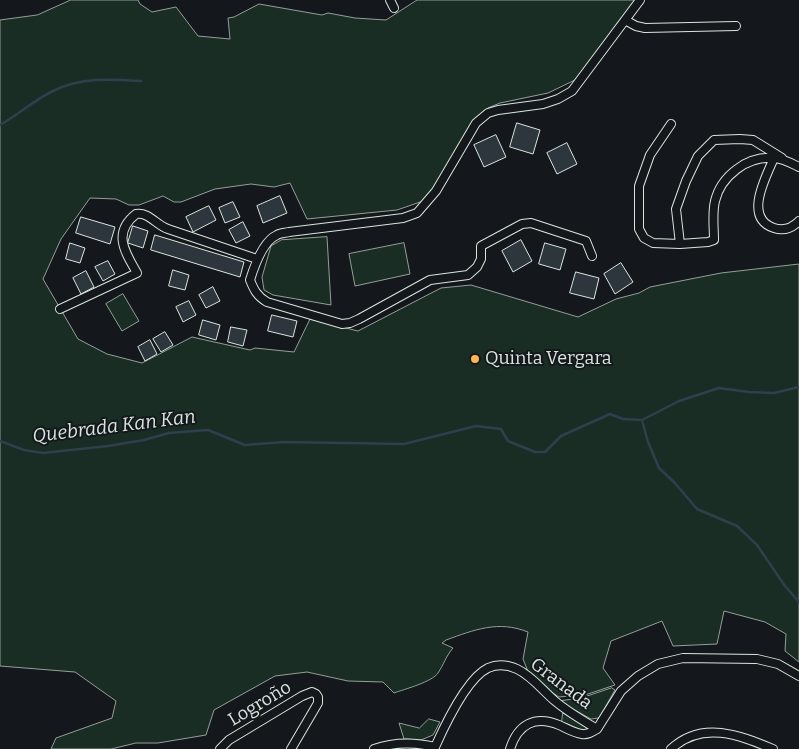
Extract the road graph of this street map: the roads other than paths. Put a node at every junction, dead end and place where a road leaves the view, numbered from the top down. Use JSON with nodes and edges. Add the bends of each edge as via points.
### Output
{"nodes":[{"id":1,"x":390,"y":0,"type":"edge"},
{"id":2,"x":640,"y":0,"type":"edge"},
{"id":3,"x":394,"y":8,"type":"dead end"},
{"id":4,"x":625,"y":20,"type":"junction"},
{"id":5,"x":736,"y":26,"type":"dead end"},
{"id":6,"x":671,"y":124,"type":"dead end"},
{"id":7,"x":774,"y":158,"type":"junction"},
{"id":8,"x":789,"y":162,"type":"junction"},
{"id":9,"x":799,"y":167,"type":"edge"},
{"id":10,"x":799,"y":221,"type":"edge"},
{"id":11,"x":680,"y":244,"type":"junction"},
{"id":12,"x":592,"y":256,"type":"dead end"},
{"id":13,"x":257,"y":259,"type":"junction"},
{"id":14,"x":60,"y":309,"type":"dead end"},
{"id":15,"x":799,"y":676,"type":"edge"},
{"id":16,"x":596,"y":729,"type":"junction"},
{"id":17,"x":759,"y":746,"type":"edge"},
{"id":18,"x":435,"y":748,"type":"edge"},
{"id":19,"x":220,"y":749,"type":"edge"},
{"id":20,"x":291,"y":749,"type":"edge"},
{"id":21,"x":374,"y":749,"type":"edge"},
{"id":22,"x":510,"y":749,"type":"edge"},
{"id":23,"x":671,"y":749,"type":"edge"},
{"id":24,"x":773,"y":749,"type":"edge"}],
"edges":[{"from":1,"to":3,"type":"street"},
{"from":2,"to":4,"type":"street"},
{"from":4,"to":5,"type":"street","via":[[645,28]]},
{"from":4,"to":13,"type":"street","via":[[572,90],[543,104],[488,113],[476,122],[436,191],[418,213],[277,235],[271,238]]},
{"from":6,"to":11,"type":"street","via":[[650,155],[639,186],[639,229],[644,238],[653,243]]},
{"from":7,"to":8,"type":"street"},
{"from":7,"to":10,"type":"street","via":[[758,199],[759,213],[767,225],[776,229],[791,227]]},
{"from":7,"to":11,"type":"street","via":[[751,161],[726,179],[714,204],[714,240]]},
{"from":8,"to":9,"type":"street"},
{"from":8,"to":11,"type":"street","via":[[753,140],[714,140],[698,156],[678,202]]},
{"from":12,"to":13,"type":"street","via":[[586,241],[531,223],[522,224],[481,246],[477,268],[468,275],[430,280],[359,319],[342,324],[260,298],[250,280]]},
{"from":13,"to":14,"type":"street","via":[[168,229],[145,214],[136,214],[125,226],[122,244],[137,273]]},
{"from":15,"to":16,"type":"street","name":"Granada","via":[[778,664],[757,659],[683,658],[658,664],[621,691]]},
{"from":16,"to":18,"type":"street","name":"Granada","via":[[560,705],[517,669],[499,665],[486,669],[469,686],[444,726]]},
{"from":16,"to":22,"type":"street","via":[[581,734],[546,721],[534,721],[514,737]]},
{"from":17,"to":23,"type":"street","via":[[741,737],[714,731],[694,734]]},
{"from":17,"to":24,"type":"street"},
{"from":18,"to":21,"type":"street","name":"Granada","via":[[406,743]]},
{"from":19,"to":20,"type":"street","name":"Logroño","via":[[229,740],[312,692],[318,697],[318,703]]}]}
